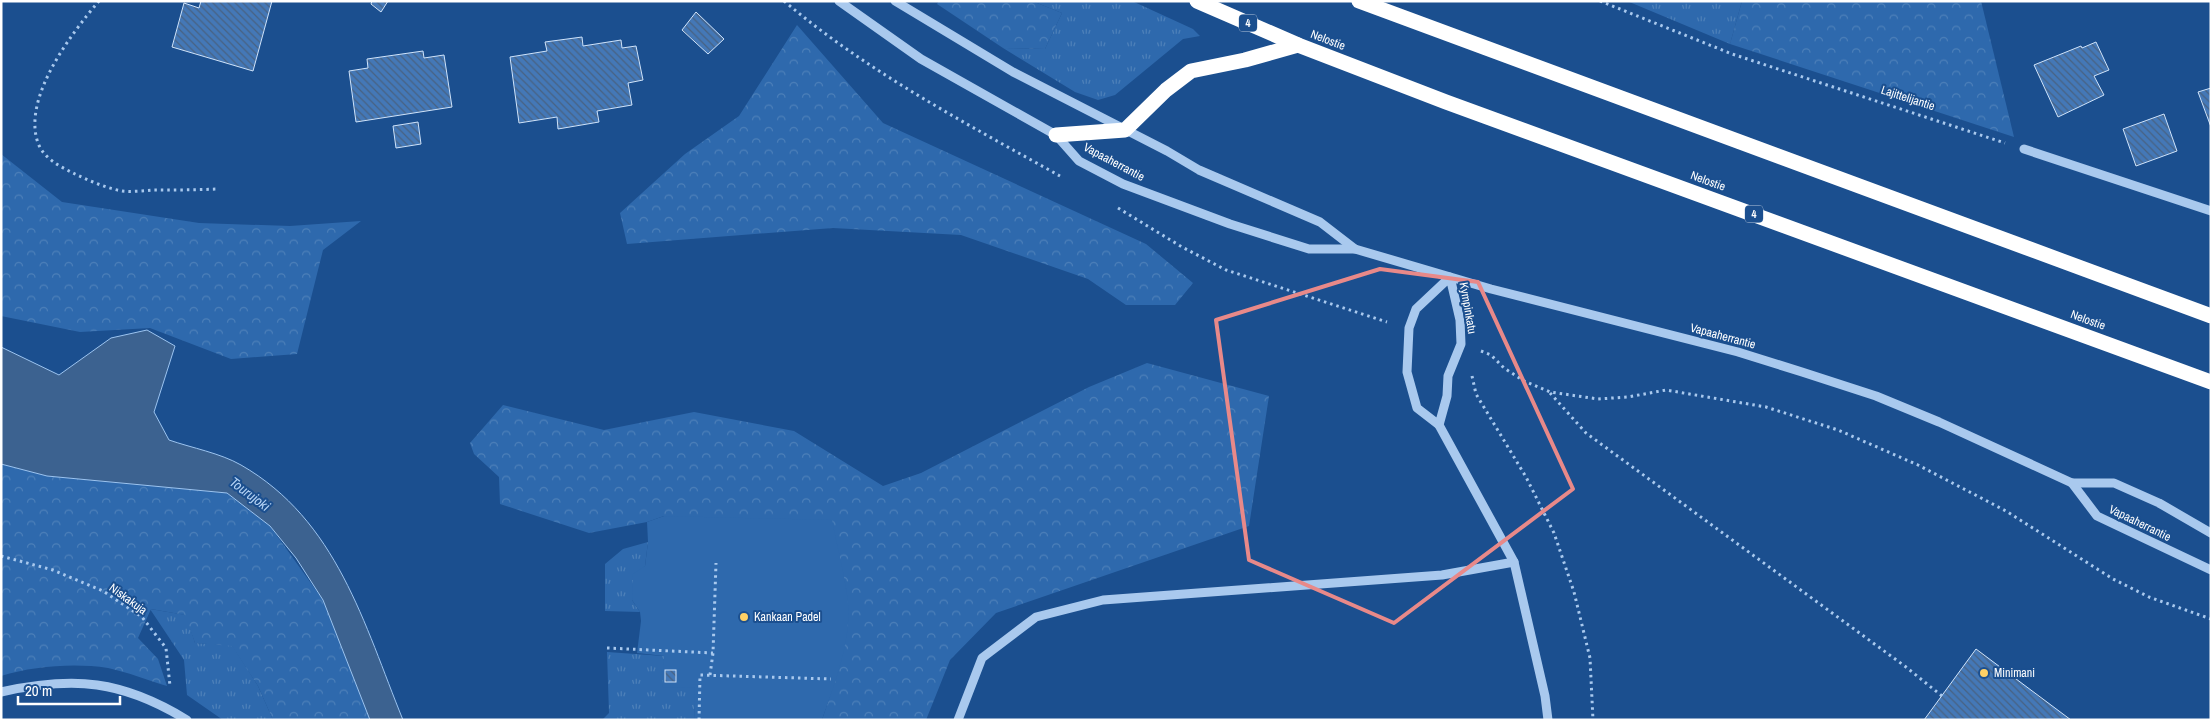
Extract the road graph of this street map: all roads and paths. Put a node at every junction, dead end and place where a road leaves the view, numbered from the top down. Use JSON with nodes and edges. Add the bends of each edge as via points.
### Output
{"nodes":[{"id":1,"x":99,"y":1,"type":"edge"},
{"id":2,"x":839,"y":1,"type":"edge"},
{"id":3,"x":895,"y":1,"type":"edge"},
{"id":4,"x":1197,"y":1,"type":"edge"},
{"id":5,"x":1359,"y":1,"type":"edge"},
{"id":6,"x":1600,"y":1,"type":"edge"},
{"id":7,"x":1298,"y":45,"type":"junction"},
{"id":8,"x":1125,"y":130,"type":"junction"},
{"id":9,"x":1056,"y":135,"type":"junction"},
{"id":10,"x":2024,"y":149,"type":"joint"},
{"id":11,"x":218,"y":189,"type":"dead end"},
{"id":12,"x":2211,"y":211,"type":"edge"},
{"id":13,"x":1355,"y":249,"type":"junction"},
{"id":14,"x":1450,"y":277,"type":"junction"},
{"id":15,"x":2211,"y":316,"type":"edge"},
{"id":16,"x":1461,"y":344,"type":"junction"},
{"id":17,"x":1471,"y":348,"type":"junction"},
{"id":18,"x":2211,"y":382,"type":"edge"},
{"id":19,"x":1550,"y":392,"type":"junction"},
{"id":20,"x":1439,"y":425,"type":"junction"},
{"id":21,"x":2072,"y":484,"type":"junction"},
{"id":22,"x":2211,"y":533,"type":"edge"},
{"id":23,"x":1,"y":556,"type":"edge"},
{"id":24,"x":1514,"y":562,"type":"junction"},
{"id":25,"x":716,"y":563,"type":"dead end"},
{"id":26,"x":2211,"y":570,"type":"edge"},
{"id":27,"x":2211,"y":619,"type":"edge"},
{"id":28,"x":607,"y":648,"type":"dead end"},
{"id":29,"x":713,"y":653,"type":"junction"},
{"id":30,"x":710,"y":675,"type":"junction"},
{"id":31,"x":831,"y":679,"type":"dead end"},
{"id":32,"x":1,"y":692,"type":"edge"},
{"id":33,"x":1942,"y":696,"type":"dead end"},
{"id":34,"x":170,"y":709,"type":"junction"},
{"id":35,"x":187,"y":720,"type":"edge"},
{"id":36,"x":699,"y":720,"type":"edge"},
{"id":37,"x":958,"y":720,"type":"edge"},
{"id":38,"x":1548,"y":720,"type":"edge"},
{"id":39,"x":1593,"y":720,"type":"edge"}],
"edges":[{"from":1,"to":11,"type":"path","via":[[61,54],[40,95],[34,118],[38,144],[50,160],[95,184],[124,191]]},
{"from":2,"to":9,"type":"street","name":"Vapaaherrantie","via":[[921,59]]},
{"from":3,"to":8,"type":"street","name":"Vapaaherrantie","via":[[1013,72]]},
{"from":4,"to":7,"type":"highway","name":"Nelostie","number":"4"},
{"from":5,"to":15,"type":"highway"},
{"from":6,"to":10,"type":"path","name":"Lajittelijantie","via":[[1732,54]]},
{"from":7,"to":8,"type":"highway","via":[[1191,71],[1143,110]]},
{"from":7,"to":18,"type":"highway","name":"Nelostie","number":"4"},
{"from":8,"to":9,"type":"highway"},
{"from":8,"to":13,"type":"street","name":"Vapaaherrantie","via":[[1199,170],[1320,222]]},
{"from":9,"to":13,"type":"street","name":"Vapaaherrantie","via":[[1079,161],[1123,184],[1309,249]]},
{"from":10,"to":12,"type":"street"},
{"from":13,"to":14,"type":"street","name":"Vapaaherrantie"},
{"from":14,"to":16,"type":"street","name":"Kympinkatu","via":[[1460,320]]},
{"from":14,"to":20,"type":"street","name":"Kympinkatu","via":[[1416,309],[1409,328],[1406,372],[1417,408]]},
{"from":14,"to":21,"type":"street","name":"Vapaaherrantie","via":[[1738,352],[1876,396]]},
{"from":16,"to":17,"type":"path"},
{"from":16,"to":20,"type":"street","name":"Kympinkatu","via":[[1448,376],[1447,396]]},
{"from":17,"to":19,"type":"path","via":[[1491,355],[1524,381]]},
{"from":17,"to":39,"type":"path","via":[[1476,394],[1498,427],[1550,525],[1572,583],[1590,658]]},
{"from":19,"to":27,"type":"path","via":[[1598,399],[1666,390],[1766,407],[1838,430],[1918,465],[2006,511],[2148,597]]},
{"from":19,"to":33,"type":"path","via":[[1586,433]]},
{"from":20,"to":24,"type":"street","name":"Kympinkatu"},
{"from":21,"to":22,"type":"street","name":"Vapaaherrantie","via":[[2114,484],[2160,503]]},
{"from":21,"to":26,"type":"street","name":"Vapaaherrantie","via":[[2097,516]]},
{"from":23,"to":34,"type":"path","name":"Niskakuja","via":[[53,570],[103,590],[142,617],[166,648],[171,682]]},
{"from":24,"to":37,"type":"street","via":[[1442,574],[1102,600],[1036,617],[982,658]]},
{"from":24,"to":38,"type":"street","name":"Kympinkatu"},
{"from":25,"to":29,"type":"path"},
{"from":28,"to":29,"type":"path"},
{"from":29,"to":30,"type":"path"},
{"from":30,"to":31,"type":"path"},
{"from":30,"to":36,"type":"path","via":[[700,675]]},
{"from":32,"to":34,"type":"street","via":[[39,684],[81,682],[118,688]]},
{"from":34,"to":35,"type":"street"}]}
